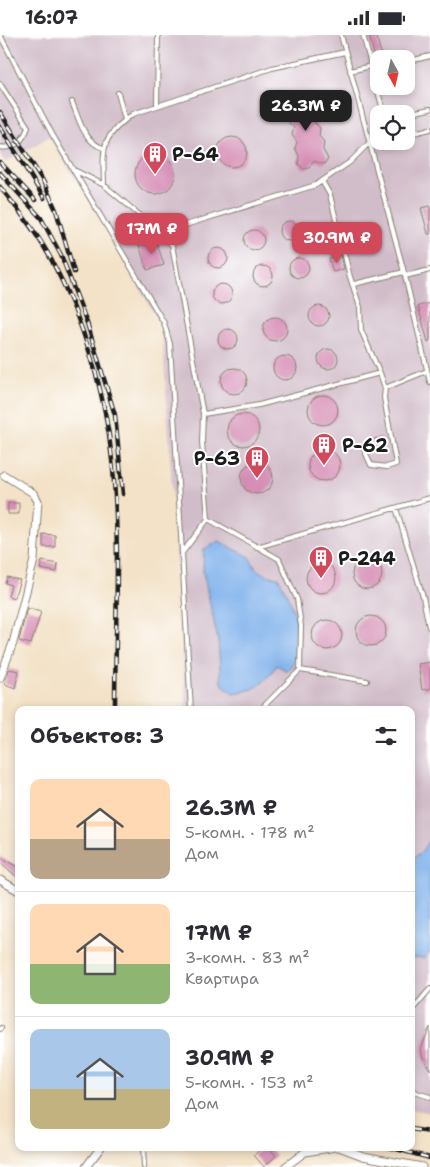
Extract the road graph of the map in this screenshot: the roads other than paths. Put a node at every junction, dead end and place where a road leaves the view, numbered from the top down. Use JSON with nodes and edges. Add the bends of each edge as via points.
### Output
{"nodes":[{"id":1,"x":0,"y":35,"type":"edge"},
{"id":2,"x":158,"y":35,"type":"edge"},
{"id":3,"x":341,"y":35,"type":"edge"},
{"id":4,"x":363,"y":35,"type":"edge"},
{"id":5,"x":345,"y":52,"type":"junction"},
{"id":6,"x":430,"y":56,"type":"edge"},
{"id":7,"x":415,"y":60,"type":"edge"},
{"id":8,"x":370,"y":62,"type":"edge"},
{"id":9,"x":370,"y":66,"type":"edge"},
{"id":10,"x":350,"y":71,"type":"junction"},
{"id":11,"x":0,"y":84,"type":"edge"},
{"id":12,"x":118,"y":93,"type":"dead end"},
{"id":13,"x":72,"y":102,"type":"dead end"},
{"id":14,"x":157,"y":106,"type":"junction"},
{"id":15,"x":430,"y":109,"type":"edge"},
{"id":16,"x":415,"y":112,"type":"edge"},
{"id":17,"x":125,"y":120,"type":"junction"},
{"id":18,"x":430,"y":129,"type":"edge"},
{"id":19,"x":415,"y":133,"type":"edge"},
{"id":20,"x":368,"y":144,"type":"junction"},
{"id":21,"x":0,"y":147,"type":"edge"},
{"id":22,"x":103,"y":148,"type":"junction"},
{"id":23,"x":76,"y":171,"type":"junction"},
{"id":24,"x":322,"y":181,"type":"junction"},
{"id":25,"x":104,"y":185,"type":"junction"},
{"id":26,"x":182,"y":225,"type":"junction"},
{"id":27,"x":156,"y":229,"type":"junction"},
{"id":28,"x":172,"y":245,"type":"junction"},
{"id":29,"x":430,"y":270,"type":"edge"},
{"id":30,"x":404,"y":274,"type":"junction"},
{"id":31,"x":354,"y":284,"type":"junction"},
{"id":32,"x":427,"y":371,"type":"junction"},
{"id":33,"x":380,"y":373,"type":"junction"},
{"id":34,"x":430,"y":383,"type":"edge"},
{"id":35,"x":385,"y":388,"type":"junction"},
{"id":36,"x":203,"y":414,"type":"junction"},
{"id":37,"x":362,"y":447,"type":"dead end"},
{"id":38,"x":4,"y":475,"type":"dead end"},
{"id":39,"x":430,"y":498,"type":"edge"},
{"id":40,"x":396,"y":508,"type":"junction"},
{"id":41,"x":208,"y":519,"type":"junction"},
{"id":42,"x":257,"y":547,"type":"junction"},
{"id":43,"x":182,"y":553,"type":"junction"},
{"id":44,"x":429,"y":627,"type":"edge"},
{"id":45,"x":300,"y":670,"type":"junction"},
{"id":46,"x":0,"y":678,"type":"edge"},
{"id":47,"x":367,"y":681,"type":"dead end"},
{"id":48,"x":191,"y":706,"type":"edge"},
{"id":49,"x":265,"y":706,"type":"edge"},
{"id":50,"x":0,"y":880,"type":"edge"},
{"id":51,"x":15,"y":889,"type":"edge"},
{"id":52,"x":430,"y":989,"type":"edge"},
{"id":53,"x":415,"y":1006,"type":"edge"},
{"id":54,"x":415,"y":1091,"type":"edge"},
{"id":55,"x":430,"y":1097,"type":"edge"},
{"id":56,"x":98,"y":1151,"type":"edge"},
{"id":57,"x":143,"y":1151,"type":"edge"},
{"id":58,"x":312,"y":1151,"type":"edge"},
{"id":59,"x":349,"y":1151,"type":"edge"},
{"id":60,"x":86,"y":1167,"type":"edge"},
{"id":61,"x":144,"y":1167,"type":"edge"},
{"id":62,"x":285,"y":1167,"type":"edge"},
{"id":63,"x":422,"y":1167,"type":"edge"}],
"edges":[{"from":1,"to":23,"type":"lane","via":[[52,134]]},
{"from":2,"to":14,"type":"lane"},
{"from":3,"to":5,"type":"lane"},
{"from":4,"to":8,"type":"lane"},
{"from":5,"to":10,"type":"lane"},
{"from":5,"to":14,"type":"lane","via":[[272,68]]},
{"from":6,"to":7,"type":"lane"},
{"from":9,"to":10,"type":"lane"},
{"from":10,"to":20,"type":"lane"},
{"from":11,"to":21,"type":"lane","via":[[28,127],[25,137],[19,142]]},
{"from":12,"to":17,"type":"lane"},
{"from":13,"to":22,"type":"lane","via":[[86,136],[94,145]]},
{"from":14,"to":17,"type":"lane"},
{"from":15,"to":16,"type":"lane"},
{"from":17,"to":22,"type":"lane","via":[[114,128]]},
{"from":18,"to":19,"type":"lane"},
{"from":20,"to":24,"type":"lane","via":[[350,162]]},
{"from":20,"to":30,"type":"lane"},
{"from":22,"to":25,"type":"lane"},
{"from":23,"to":25,"type":"lane"},
{"from":23,"to":43,"type":"lane","via":[[164,323],[170,343]]},
{"from":24,"to":26,"type":"lane"},
{"from":24,"to":31,"type":"lane","via":[[330,195]]},
{"from":25,"to":27,"type":"lane"},
{"from":26,"to":27,"type":"lane"},
{"from":26,"to":28,"type":"lane"},
{"from":27,"to":28,"type":"lane"},
{"from":28,"to":36,"type":"lane"},
{"from":29,"to":30,"type":"lane"},
{"from":30,"to":31,"type":"lane"},
{"from":30,"to":32,"type":"lane"},
{"from":31,"to":33,"type":"lane","via":[[361,330]]},
{"from":32,"to":34,"type":"lane"},
{"from":32,"to":35,"type":"lane"},
{"from":33,"to":35,"type":"lane"},
{"from":33,"to":36,"type":"lane","via":[[259,405]]},
{"from":35,"to":37,"type":"lane","via":[[396,464],[387,467],[371,465]]},
{"from":36,"to":41,"type":"lane"},
{"from":38,"to":46,"type":"street","via":[[33,493],[38,501],[34,560],[18,625]]},
{"from":39,"to":40,"type":"lane"},
{"from":40,"to":42,"type":"lane"},
{"from":40,"to":44,"type":"lane","via":[[424,597]]},
{"from":41,"to":42,"type":"lane"},
{"from":41,"to":43,"type":"lane"},
{"from":42,"to":45,"type":"lane","via":[[279,559],[296,599],[301,626]]},
{"from":43,"to":48,"type":"lane"},
{"from":45,"to":47,"type":"lane"},
{"from":45,"to":49,"type":"lane"},
{"from":50,"to":51,"type":"street"},
{"from":52,"to":53,"type":"lane"},
{"from":54,"to":55,"type":"lane"},
{"from":56,"to":60,"type":"street"},
{"from":57,"to":61,"type":"lane"},
{"from":58,"to":62,"type":"street"},
{"from":59,"to":63,"type":"street"}]}
